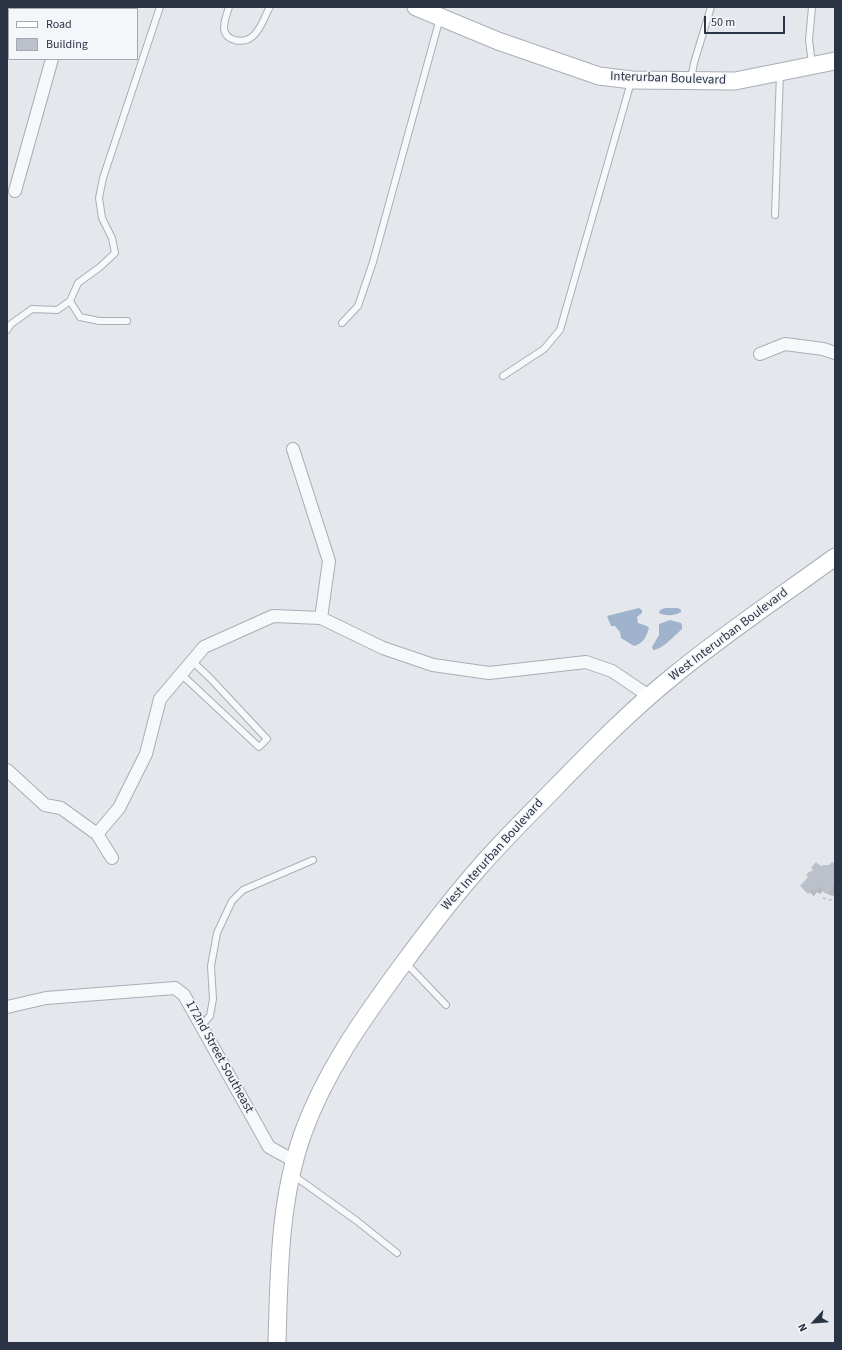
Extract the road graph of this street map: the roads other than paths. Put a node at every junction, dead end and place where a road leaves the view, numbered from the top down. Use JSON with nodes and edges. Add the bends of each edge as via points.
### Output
{"nodes":[{"id":1,"x":160,"y":7,"type":"edge"},
{"id":2,"x":229,"y":7,"type":"edge"},
{"id":3,"x":270,"y":7,"type":"edge"},
{"id":4,"x":416,"y":7,"type":"edge"},
{"id":5,"x":711,"y":7,"type":"edge"},
{"id":6,"x":812,"y":7,"type":"edge"},
{"id":7,"x":436,"y":13,"type":"edge"},
{"id":8,"x":52,"y":60,"type":"edge"},
{"id":9,"x":835,"y":61,"type":"edge"},
{"id":10,"x":812,"y":66,"type":"junction"},
{"id":11,"x":780,"y":72,"type":"junction"},
{"id":12,"x":632,"y":80,"type":"junction"},
{"id":13,"x":690,"y":80,"type":"junction"},
{"id":14,"x":15,"y":191,"type":"dead end"},
{"id":15,"x":775,"y":214,"type":"dead end"},
{"id":16,"x":70,"y":301,"type":"junction"},
{"id":17,"x":127,"y":321,"type":"dead end"},
{"id":18,"x":342,"y":323,"type":"dead end"},
{"id":19,"x":7,"y":330,"type":"edge"},
{"id":20,"x":835,"y":353,"type":"edge"},
{"id":21,"x":760,"y":354,"type":"dead end"},
{"id":22,"x":503,"y":376,"type":"dead end"},
{"id":23,"x":293,"y":449,"type":"dead end"},
{"id":24,"x":835,"y":557,"type":"edge"},
{"id":25,"x":321,"y":618,"type":"junction"},
{"id":26,"x":192,"y":661,"type":"junction"},
{"id":27,"x":181,"y":674,"type":"junction"},
{"id":28,"x":649,"y":696,"type":"junction"},
{"id":29,"x":7,"y":770,"type":"edge"},
{"id":30,"x":96,"y":834,"type":"junction"},
{"id":31,"x":112,"y":858,"type":"dead end"},
{"id":32,"x":314,"y":860,"type":"dead end"},
{"id":33,"x":405,"y":962,"type":"junction"},
{"id":34,"x":446,"y":1005,"type":"dead end"},
{"id":35,"x":7,"y":1007,"type":"edge"},
{"id":36,"x":201,"y":1026,"type":"junction"},
{"id":37,"x":293,"y":1167,"type":"junction"},
{"id":38,"x":397,"y":1253,"type":"dead end"},
{"id":39,"x":277,"y":1343,"type":"edge"}],
"edges":[{"from":1,"to":16,"type":"lane","via":[[103,178],[99,198],[102,218],[112,238],[115,253],[78,283]]},
{"from":2,"to":3,"type":"lane","via":[[224,25],[225,34],[231,39],[243,41],[251,38],[261,28]]},
{"from":4,"to":7,"type":"street","name":"Interurban Boulevard"},
{"from":5,"to":13,"type":"lane"},
{"from":6,"to":10,"type":"lane","via":[[809,40]]},
{"from":7,"to":12,"type":"street","name":"Interurban Boulevard","via":[[498,41],[599,76]]},
{"from":7,"to":18,"type":"lane","via":[[373,262],[358,306]]},
{"from":8,"to":14,"type":"street"},
{"from":9,"to":10,"type":"street","name":"Interurban Boulevard"},
{"from":10,"to":11,"type":"street","name":"Interurban Boulevard"},
{"from":11,"to":13,"type":"street","name":"Interurban Boulevard","via":[[735,81]]},
{"from":11,"to":15,"type":"lane"},
{"from":12,"to":13,"type":"street","name":"Interurban Boulevard"},
{"from":12,"to":22,"type":"lane","via":[[560,330],[544,349]]},
{"from":16,"to":17,"type":"lane","via":[[80,317],[99,321]]},
{"from":16,"to":19,"type":"lane","via":[[57,310],[32,309],[11,324]]},
{"from":20,"to":21,"type":"street","via":[[785,344]]},
{"from":23,"to":25,"type":"street","via":[[329,561]]},
{"from":24,"to":28,"type":"street","name":"West Interurban Boulevard","via":[[714,644]]},
{"from":25,"to":26,"type":"street","via":[[273,616],[204,647]]},
{"from":25,"to":28,"type":"street","via":[[383,648],[434,665],[489,673],[586,662],[612,671]]},
{"from":26,"to":27,"type":"street"},
{"from":26,"to":27,"type":"lane","via":[[267,739],[260,747]]},
{"from":27,"to":30,"type":"street","via":[[160,699],[146,754],[120,808]]},
{"from":28,"to":33,"type":"street","name":"West Interurban Boulevard","via":[[605,736],[480,867]]},
{"from":29,"to":30,"type":"street","via":[[45,805],[61,808]]},
{"from":30,"to":31,"type":"street"},
{"from":32,"to":36,"type":"lane","via":[[243,890],[232,901],[217,933],[211,966],[213,999],[210,1016]]},
{"from":33,"to":34,"type":"lane"},
{"from":33,"to":37,"type":"street","name":"West Interurban Boulevard","via":[[340,1055],[302,1134]]},
{"from":35,"to":36,"type":"street","name":"172nd Street Southeast","via":[[46,998],[175,988],[184,995]]},
{"from":36,"to":37,"type":"street","name":"172nd Street Southeast","via":[[269,1147],[289,1158]]},
{"from":37,"to":38,"type":"lane"},
{"from":37,"to":39,"type":"street","name":"West Interurban Boulevard","via":[[279,1262]]}]}
